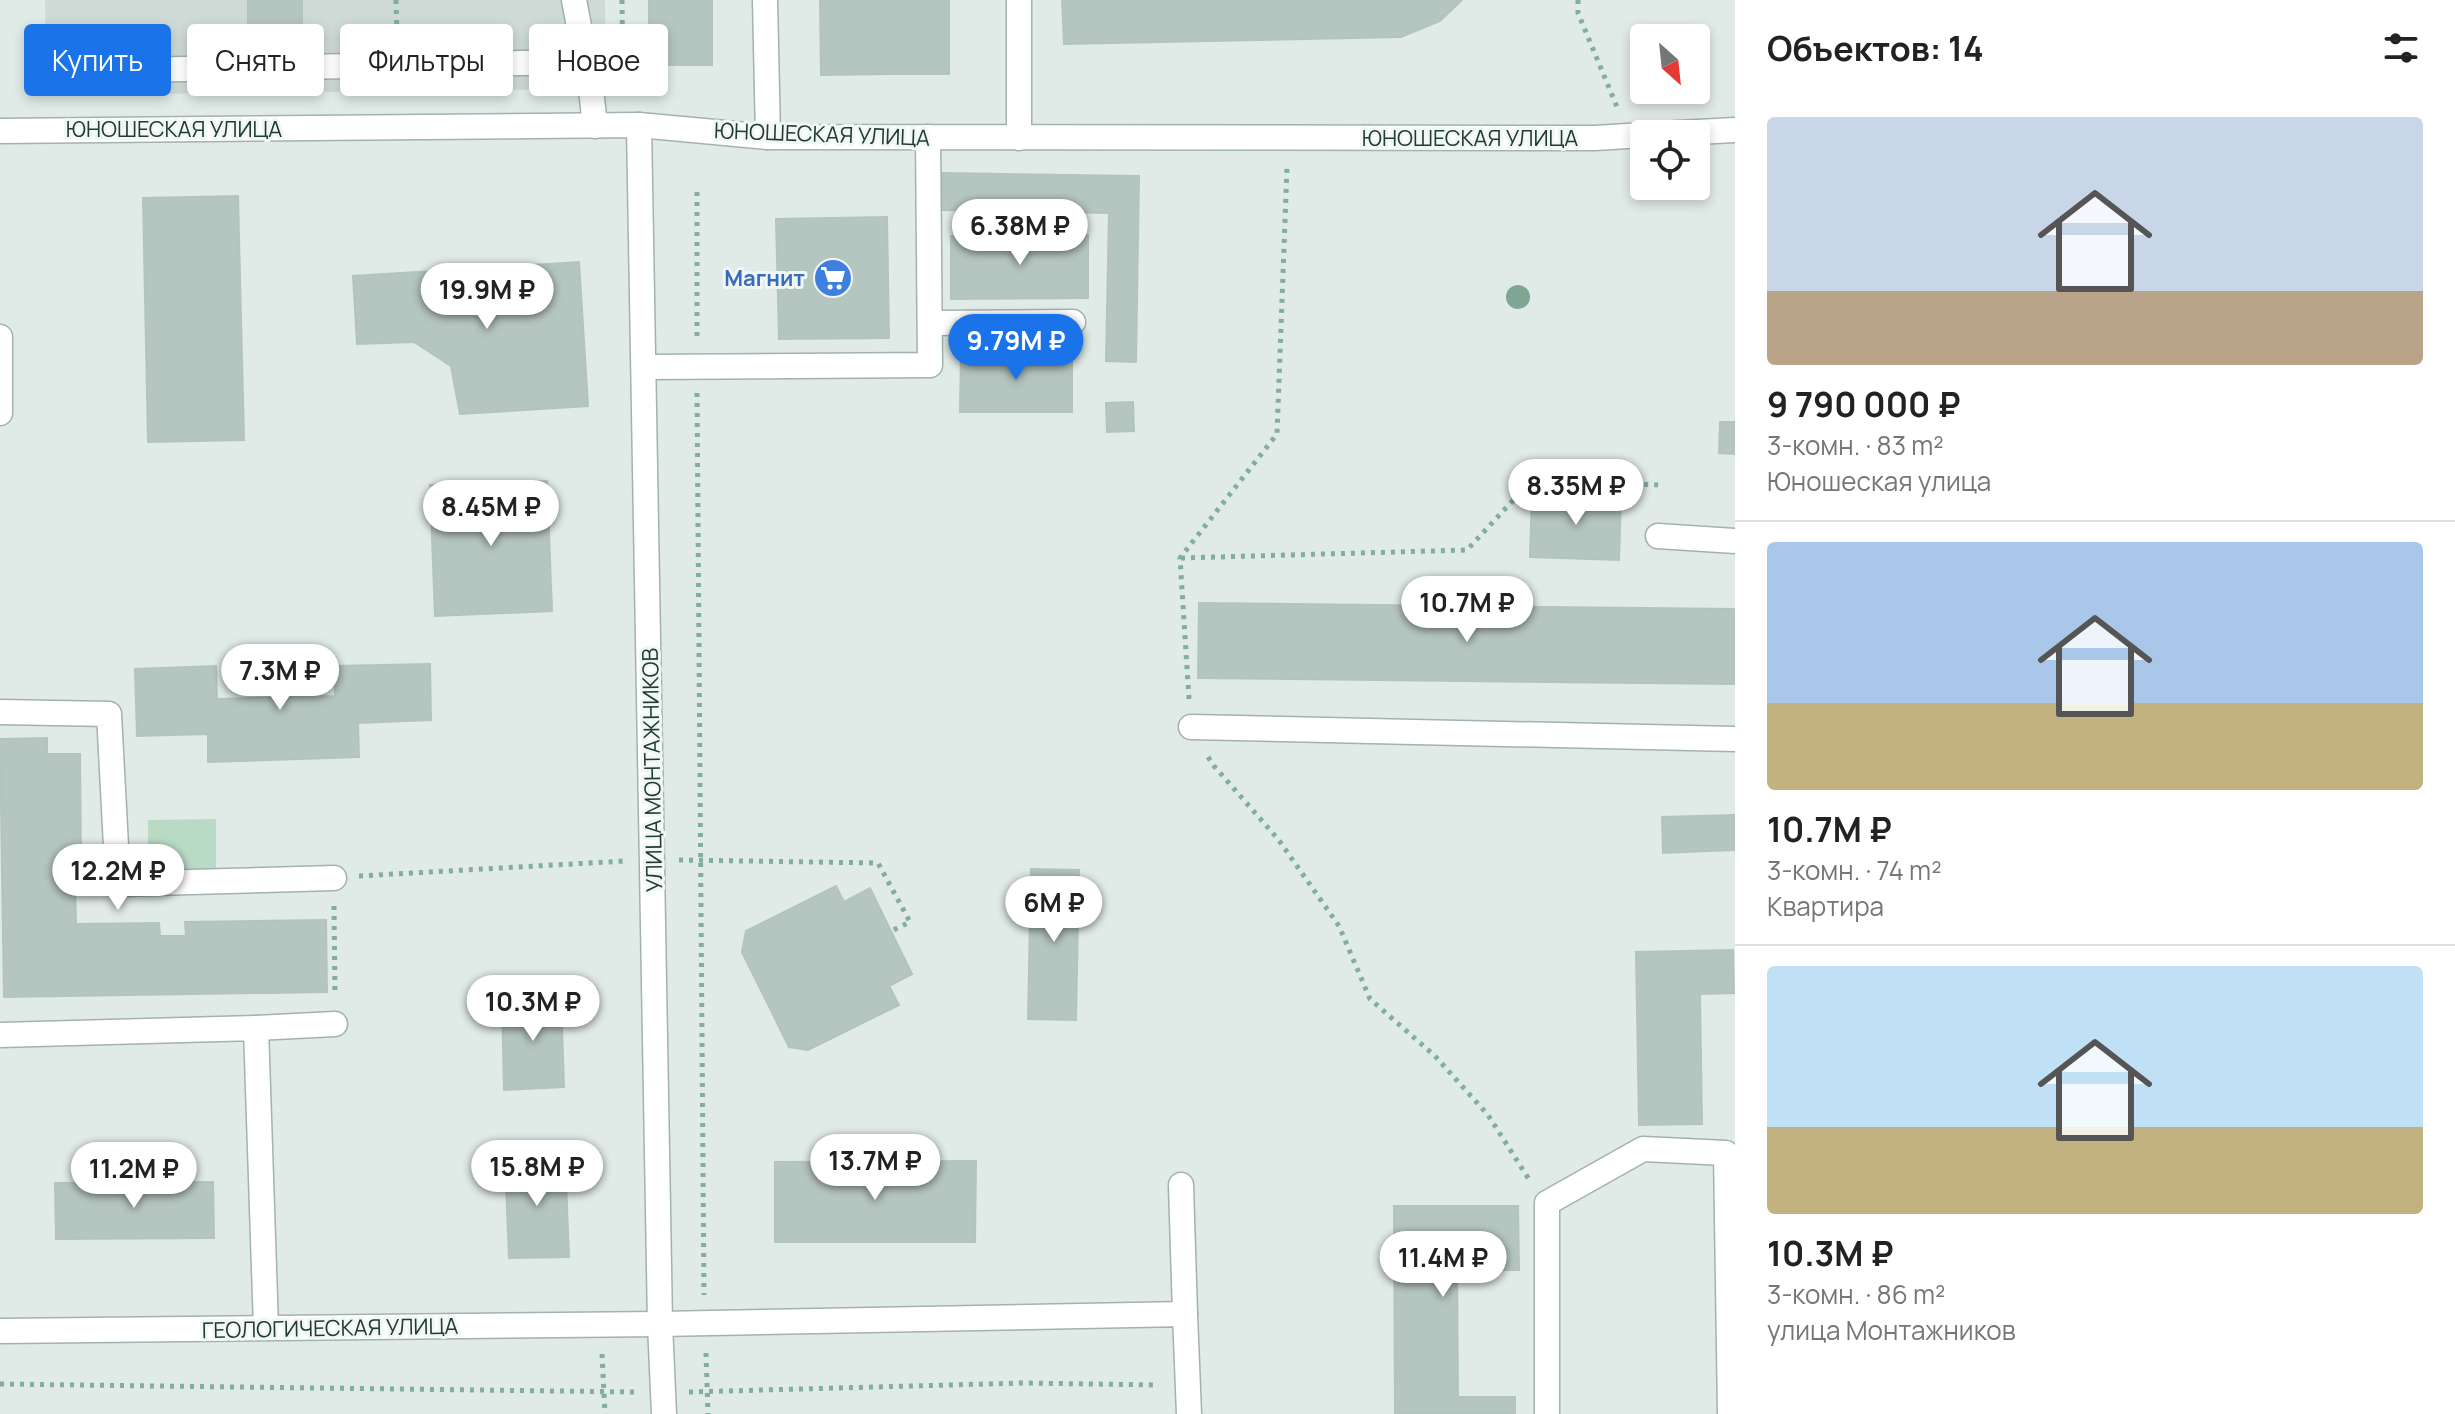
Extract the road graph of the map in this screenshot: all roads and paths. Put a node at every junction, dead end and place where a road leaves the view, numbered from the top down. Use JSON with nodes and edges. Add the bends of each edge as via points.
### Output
{"nodes":[{"id":1,"x":574,"y":0,"type":"edge"},
{"id":2,"x":622,"y":0,"type":"edge"},
{"id":3,"x":765,"y":0,"type":"edge"},
{"id":4,"x":1019,"y":0,"type":"edge"},
{"id":5,"x":1578,"y":0,"type":"edge"},
{"id":6,"x":579,"y":24,"type":"edge"},
{"id":7,"x":529,"y":63,"type":"edge"},
{"id":8,"x":171,"y":69,"type":"edge"},
{"id":9,"x":591,"y":96,"type":"edge"},
{"id":10,"x":1630,"y":122,"type":"edge"},
{"id":11,"x":595,"y":126,"type":"junction"},
{"id":12,"x":631,"y":126,"type":"junction"},
{"id":13,"x":1735,"y":130,"type":"edge"},
{"id":14,"x":0,"y":131,"type":"edge"},
{"id":15,"x":1710,"y":131,"type":"edge"},
{"id":16,"x":1630,"y":135,"type":"edge"},
{"id":17,"x":768,"y":137,"type":"junction"},
{"id":18,"x":928,"y":137,"type":"junction"},
{"id":19,"x":1019,"y":138,"type":"junction"},
{"id":20,"x":1289,"y":138,"type":"junction"},
{"id":21,"x":697,"y":192,"type":"dead end"},
{"id":22,"x":1073,"y":322,"type":"dead end"},
{"id":23,"x":930,"y":323,"type":"junction"},
{"id":24,"x":0,"y":337,"type":"edge"},
{"id":25,"x":644,"y":367,"type":"junction"},
{"id":26,"x":697,"y":367,"type":"junction"},
{"id":27,"x":0,"y":411,"type":"edge"},
{"id":28,"x":1663,"y":485,"type":"dead end"},
{"id":29,"x":1658,"y":536,"type":"dead end"},
{"id":30,"x":1735,"y":541,"type":"edge"},
{"id":31,"x":1180,"y":558,"type":"junction"},
{"id":32,"x":0,"y":712,"type":"edge"},
{"id":33,"x":1191,"y":727,"type":"junction"},
{"id":34,"x":1735,"y":739,"type":"edge"},
{"id":35,"x":653,"y":860,"type":"junction"},
{"id":36,"x":700,"y":860,"type":"junction"},
{"id":37,"x":334,"y":878,"type":"junction"},
{"id":38,"x":891,"y":931,"type":"dead end"},
{"id":39,"x":335,"y":1024,"type":"joint"},
{"id":40,"x":256,"y":1028,"type":"junction"},
{"id":41,"x":0,"y":1035,"type":"edge"},
{"id":42,"x":1181,"y":1185,"type":"dead end"},
{"id":43,"x":1547,"y":1203,"type":"junction"},
{"id":44,"x":1185,"y":1314,"type":"junction"},
{"id":45,"x":660,"y":1324,"type":"junction"},
{"id":46,"x":704,"y":1324,"type":"junction"},
{"id":47,"x":601,"y":1325,"type":"junction"},
{"id":48,"x":266,"y":1328,"type":"junction"},
{"id":49,"x":0,"y":1331,"type":"edge"},
{"id":50,"x":0,"y":1384,"type":"edge"},
{"id":51,"x":1188,"y":1385,"type":"junction"},
{"id":52,"x":604,"y":1391,"type":"junction"},
{"id":53,"x":708,"y":1392,"type":"junction"},
{"id":54,"x":664,"y":1403,"type":"edge"},
{"id":55,"x":605,"y":1414,"type":"edge"},
{"id":56,"x":708,"y":1414,"type":"edge"},
{"id":57,"x":1189,"y":1414,"type":"edge"},
{"id":58,"x":1547,"y":1414,"type":"edge"},
{"id":59,"x":1730,"y":1414,"type":"edge"}],
"edges":[{"from":1,"to":6,"type":"street"},
{"from":2,"to":12,"type":"path"},
{"from":3,"to":17,"type":"street"},
{"from":4,"to":19,"type":"street"},
{"from":5,"to":10,"type":"path","via":[[1578,13]]},
{"from":7,"to":8,"type":"street"},
{"from":9,"to":11,"type":"street"},
{"from":11,"to":12,"type":"street","name":"ЮНОШЕСКАЯ УЛИЦА"},
{"from":11,"to":14,"type":"street","name":"ЮНОШЕСКАЯ УЛИЦА"},
{"from":12,"to":17,"type":"street","name":"ЮНОШЕСКАЯ УЛИЦА"},
{"from":12,"to":25,"type":"street","name":"УЛИЦА МОНТАЖНИКОВ"},
{"from":13,"to":15,"type":"street"},
{"from":16,"to":20,"type":"street","name":"ЮНОШЕСКАЯ УЛИЦА"},
{"from":17,"to":18,"type":"street","name":"ЮНОШЕСКАЯ УЛИЦА"},
{"from":18,"to":19,"type":"street","name":"ЮНОШЕСКАЯ УЛИЦА"},
{"from":18,"to":23,"type":"street"},
{"from":19,"to":20,"type":"street","name":"ЮНОШЕСКАЯ УЛИЦА"},
{"from":20,"to":31,"type":"path","via":[[1277,434]]},
{"from":21,"to":26,"type":"path"},
{"from":22,"to":23,"type":"street"},
{"from":23,"to":26,"type":"street","via":[[930,365]]},
{"from":24,"to":27,"type":"street"},
{"from":25,"to":26,"type":"street"},
{"from":25,"to":35,"type":"street","name":"УЛИЦА МОНТАЖНИКОВ"},
{"from":26,"to":36,"type":"path"},
{"from":28,"to":31,"type":"path","via":[[1547,482],[1517,496],[1467,550]]},
{"from":29,"to":30,"type":"street"},
{"from":31,"to":33,"type":"path"},
{"from":32,"to":37,"type":"street","via":[[109,714],[118,884]]},
{"from":33,"to":34,"type":"street"},
{"from":33,"to":43,"type":"path","via":[[1214,766],[1278,839],[1339,926],[1370,999],[1435,1056],[1488,1115]]},
{"from":35,"to":36,"type":"path"},
{"from":35,"to":37,"type":"path"},
{"from":35,"to":45,"type":"street","name":"УЛИЦА МОНТАЖНИКОВ"},
{"from":36,"to":38,"type":"path","via":[[878,863],[910,922]]},
{"from":36,"to":46,"type":"path"},
{"from":37,"to":39,"type":"path"},
{"from":39,"to":40,"type":"street"},
{"from":40,"to":41,"type":"street"},
{"from":40,"to":48,"type":"street"},
{"from":42,"to":44,"type":"street"},
{"from":43,"to":58,"type":"street"},
{"from":43,"to":59,"type":"street","via":[[1643,1149],[1726,1153]]},
{"from":44,"to":46,"type":"street","name":"ГЕОЛОГИЧЕСКАЯ УЛИЦА"},
{"from":44,"to":51,"type":"street"},
{"from":45,"to":46,"type":"street","name":"ГЕОЛОГИЧЕСКАЯ УЛИЦА"},
{"from":45,"to":47,"type":"street","name":"ГЕОЛОГИЧЕСКАЯ УЛИЦА"},
{"from":45,"to":54,"type":"street","name":"УЛИЦА МОНТАЖНИКОВ"},
{"from":46,"to":53,"type":"path"},
{"from":47,"to":48,"type":"street","name":"ГЕОЛОГИЧЕСКАЯ УЛИЦА"},
{"from":47,"to":52,"type":"path"},
{"from":48,"to":49,"type":"street","name":"ГЕОЛОГИЧЕСКАЯ УЛИЦА"},
{"from":50,"to":52,"type":"path"},
{"from":51,"to":53,"type":"path","via":[[1023,1383]]},
{"from":51,"to":57,"type":"street"},
{"from":52,"to":54,"type":"path"},
{"from":52,"to":55,"type":"path"},
{"from":53,"to":54,"type":"path"},
{"from":53,"to":56,"type":"path"}]}
